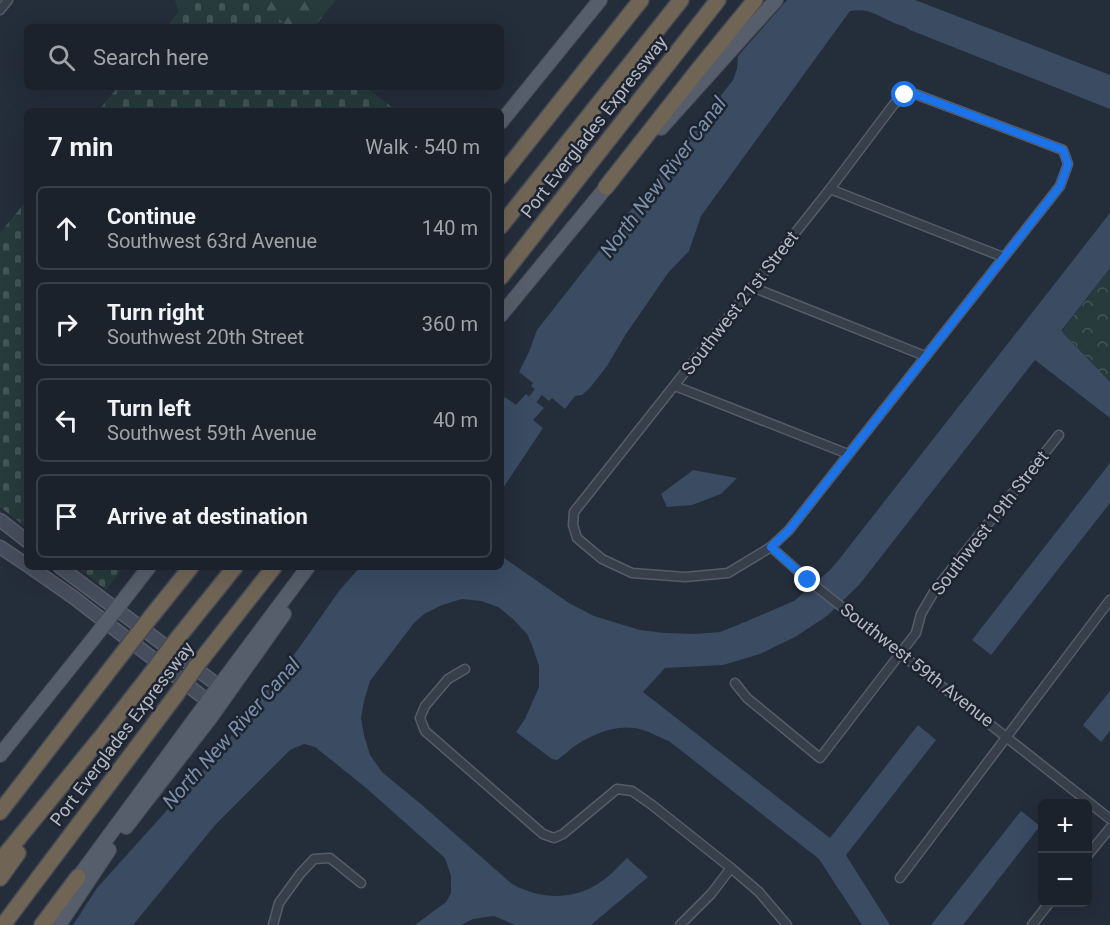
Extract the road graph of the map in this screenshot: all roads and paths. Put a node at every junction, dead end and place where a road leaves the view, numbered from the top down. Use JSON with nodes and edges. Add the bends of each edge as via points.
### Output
{"nodes":[{"id":1,"x":8,"y":0,"type":"edge"},
{"id":2,"x":600,"y":0,"type":"edge"},
{"id":3,"x":641,"y":0,"type":"edge"},
{"id":4,"x":681,"y":0,"type":"edge"},
{"id":5,"x":718,"y":0,"type":"edge"},
{"id":6,"x":755,"y":0,"type":"edge"},
{"id":7,"x":776,"y":0,"type":"edge"},
{"id":8,"x":0,"y":10,"type":"edge"},
{"id":9,"x":504,"y":119,"type":"edge"},
{"id":10,"x":504,"y":172,"type":"edge"},
{"id":11,"x":606,"y":187,"type":"junction"},
{"id":12,"x":830,"y":189,"type":"junction"},
{"id":13,"x":504,"y":222,"type":"edge"},
{"id":14,"x":1003,"y":257,"type":"junction"},
{"id":15,"x":504,"y":274,"type":"edge"},
{"id":16,"x":752,"y":287,"type":"junction"},
{"id":17,"x":504,"y":311,"type":"edge"},
{"id":18,"x":925,"y":356,"type":"junction"},
{"id":19,"x":675,"y":386,"type":"junction"},
{"id":20,"x":1059,"y":435,"type":"dead end"},
{"id":21,"x":848,"y":454,"type":"junction"},
{"id":22,"x":0,"y":520,"type":"edge"},
{"id":23,"x":24,"y":539,"type":"edge"},
{"id":24,"x":0,"y":547,"type":"edge"},
{"id":25,"x":771,"y":547,"type":"junction"},
{"id":26,"x":24,"y":563,"type":"edge"},
{"id":27,"x":34,"y":570,"type":"edge"},
{"id":28,"x":64,"y":570,"type":"edge"},
{"id":29,"x":147,"y":570,"type":"edge"},
{"id":30,"x":189,"y":570,"type":"edge"},
{"id":31,"x":234,"y":570,"type":"edge"},
{"id":32,"x":272,"y":570,"type":"edge"},
{"id":33,"x":306,"y":570,"type":"edge"},
{"id":34,"x":316,"y":570,"type":"edge"},
{"id":35,"x":1110,"y":600,"type":"edge"},
{"id":36,"x":116,"y":609,"type":"junction"},
{"id":37,"x":106,"y":622,"type":"junction"},
{"id":38,"x":901,"y":653,"type":"junction"},
{"id":39,"x":465,"y":669,"type":"dead end"},
{"id":40,"x":735,"y":683,"type":"dead end"},
{"id":41,"x":219,"y":686,"type":"junction"},
{"id":42,"x":208,"y":701,"type":"junction"},
{"id":43,"x":102,"y":736,"type":"junction"},
{"id":44,"x":1007,"y":736,"type":"junction"},
{"id":45,"x":3,"y":748,"type":"edge"},
{"id":46,"x":0,"y":812,"type":"edge"},
{"id":47,"x":1110,"y":819,"type":"edge"},
{"id":48,"x":1110,"y":828,"type":"edge"},
{"id":49,"x":1090,"y":853,"type":"edge"},
{"id":50,"x":0,"y":861,"type":"edge"},
{"id":51,"x":731,"y":868,"type":"junction"},
{"id":52,"x":78,"y":877,"type":"junction"},
{"id":53,"x":0,"y":878,"type":"edge"},
{"id":54,"x":900,"y":878,"type":"dead end"},
{"id":55,"x":361,"y":883,"type":"dead end"},
{"id":56,"x":1047,"y":907,"type":"edge"},
{"id":57,"x":3,"y":925,"type":"edge"},
{"id":58,"x":42,"y":925,"type":"edge"},
{"id":59,"x":49,"y":925,"type":"edge"},
{"id":60,"x":58,"y":925,"type":"edge"},
{"id":61,"x":273,"y":925,"type":"edge"},
{"id":62,"x":680,"y":925,"type":"edge"},
{"id":63,"x":787,"y":925,"type":"edge"},
{"id":64,"x":1032,"y":925,"type":"edge"}],
"edges":[{"from":1,"to":8,"type":"street"},
{"from":2,"to":9,"type":"main road"},
{"from":3,"to":10,"type":"highway"},
{"from":4,"to":13,"type":"highway"},
{"from":5,"to":15,"type":"highway","name":"Port Everglades Expressway"},
{"from":6,"to":11,"type":"highway"},
{"from":7,"to":11,"type":"main road"},
{"from":11,"to":17,"type":"main road"},
{"from":12,"to":14,"type":"street"},
{"from":12,"to":14,"type":"street","name":"Southwest 21st Street","via":[[905,95],[915,94],[1063,150],[1068,164],[1060,186]]},
{"from":12,"to":16,"type":"street","name":"Southwest 21st Street"},
{"from":14,"to":18,"type":"street"},
{"from":16,"to":18,"type":"street"},
{"from":16,"to":19,"type":"street","name":"Southwest 21st Street"},
{"from":18,"to":21,"type":"street"},
{"from":19,"to":21,"type":"street"},
{"from":19,"to":25,"type":"street","name":"Southwest 21st Street","via":[[574,512],[577,538],[602,558],[632,573],[685,577],[728,573]]},
{"from":20,"to":38,"type":"street","name":"Southwest 19th Street","via":[[935,590]]},
{"from":21,"to":25,"type":"street","via":[[789,530]]},
{"from":22,"to":23,"type":"main road"},
{"from":24,"to":26,"type":"main road"},
{"from":25,"to":38,"type":"street","name":"Southwest 59th Avenue"},
{"from":27,"to":37,"type":"main road"},
{"from":28,"to":36,"type":"main road"},
{"from":29,"to":36,"type":"main road"},
{"from":30,"to":46,"type":"highway","bridge":true},
{"from":31,"to":43,"type":"highway","bridge":true},
{"from":32,"to":57,"type":"highway","name":"Port Everglades Expressway","bridge":true},
{"from":33,"to":41,"type":"main road"},
{"from":34,"to":60,"type":"main road"},
{"from":35,"to":44,"type":"street"},
{"from":36,"to":37,"type":"main road"},
{"from":36,"to":41,"type":"main road"},
{"from":37,"to":42,"type":"main road"},
{"from":37,"to":45,"type":"main road"},
{"from":38,"to":40,"type":"street","name":"Southwest 19th Street","via":[[820,758],[747,698]]},
{"from":38,"to":44,"type":"street","name":"Southwest 59th Avenue"},
{"from":39,"to":51,"type":"street","via":[[448,679],[425,706],[420,718],[425,731],[543,834],[554,838],[563,834],[617,789],[632,791]]},
{"from":41,"to":42,"type":"main road"},
{"from":42,"to":52,"type":"main road"},
{"from":43,"to":50,"type":"highway"},
{"from":43,"to":53,"type":"highway"},
{"from":44,"to":47,"type":"street","name":"Southwest 59th Avenue"},
{"from":44,"to":54,"type":"street"},
{"from":48,"to":49,"type":"street"},
{"from":51,"to":62,"type":"street"},
{"from":51,"to":63,"type":"street","via":[[759,892]]},
{"from":52,"to":58,"type":"highway"},
{"from":52,"to":59,"type":"main road"},
{"from":55,"to":61,"type":"street","via":[[330,858],[314,859],[279,903]]},
{"from":56,"to":64,"type":"street"}]}
